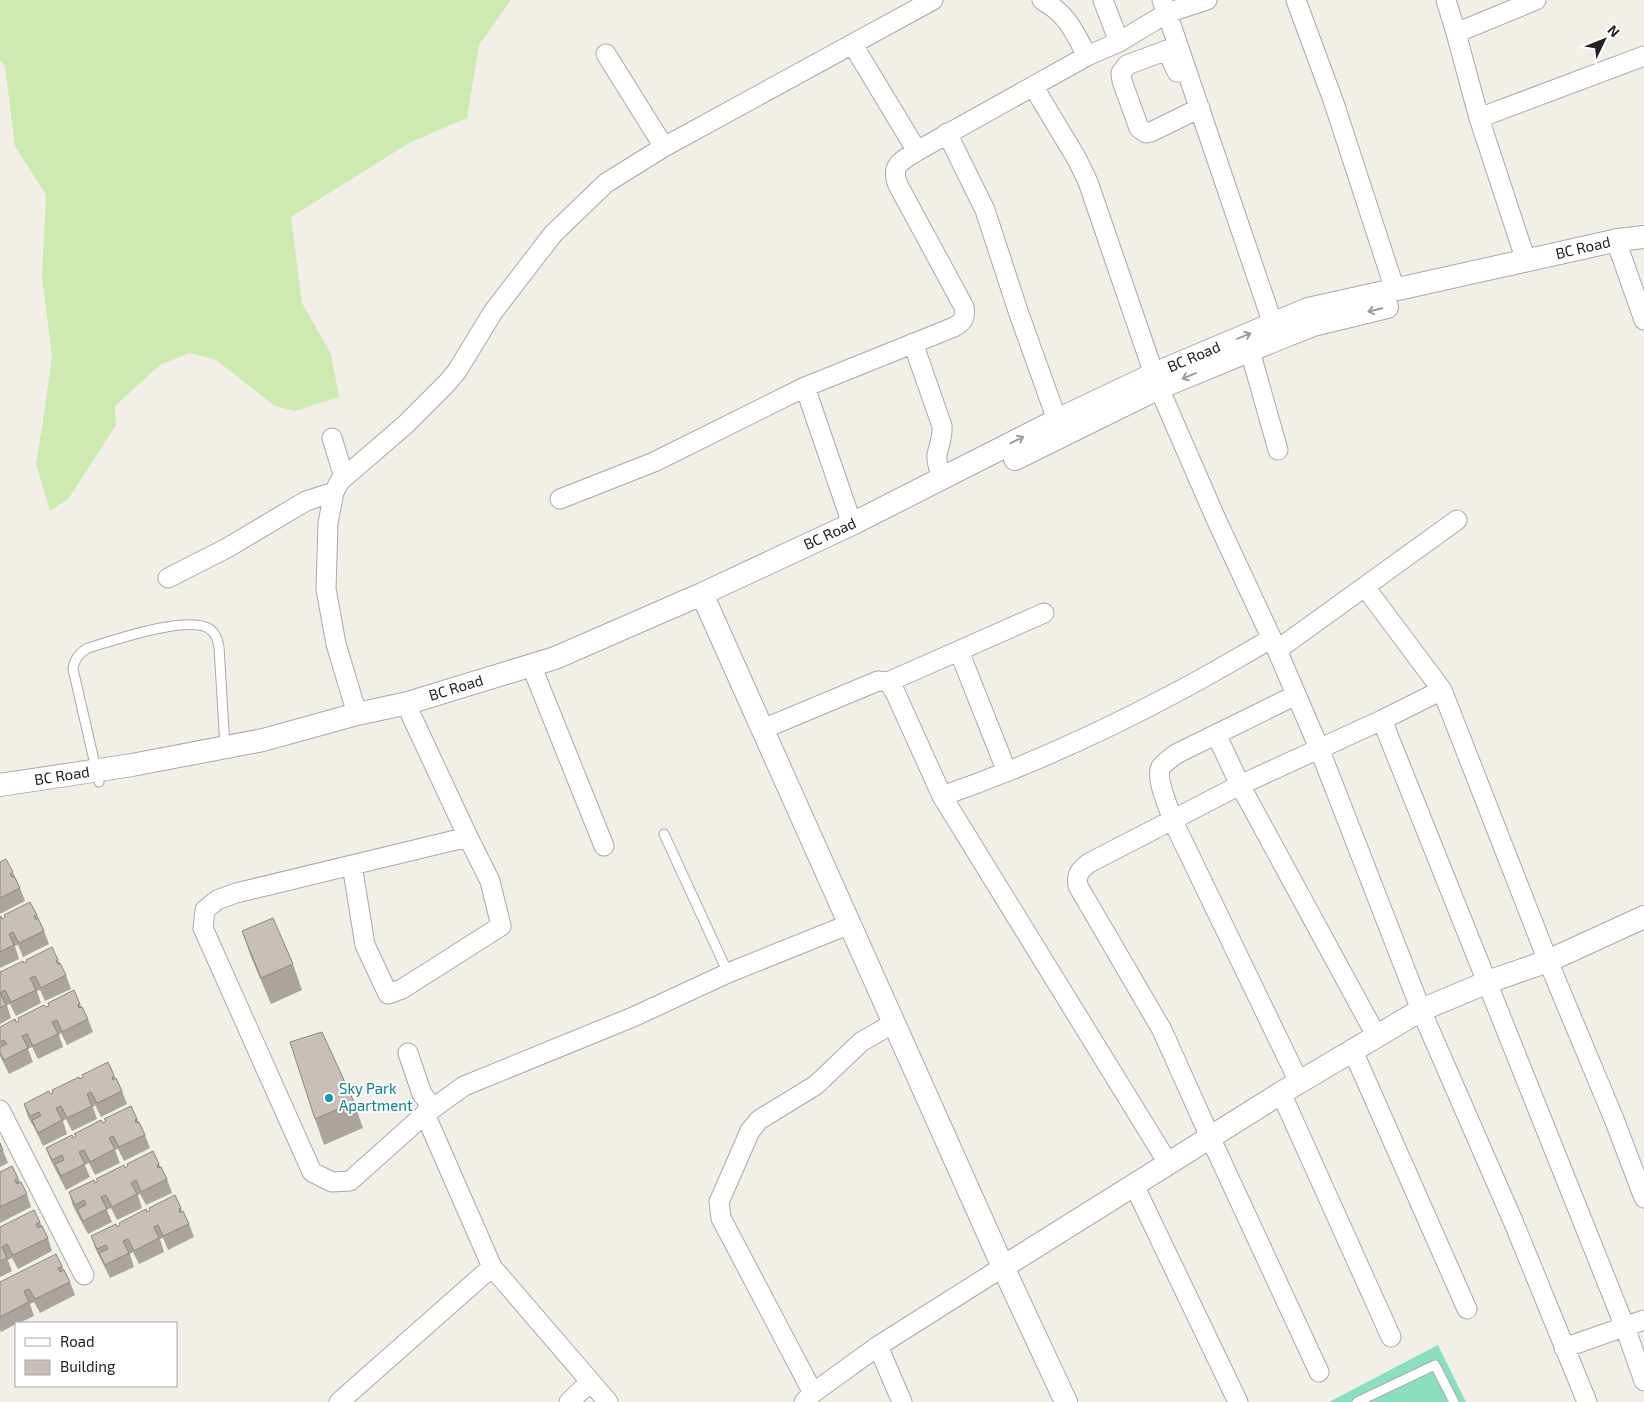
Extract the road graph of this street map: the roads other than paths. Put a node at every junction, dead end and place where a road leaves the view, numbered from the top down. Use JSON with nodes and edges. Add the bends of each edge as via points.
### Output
{"nodes":[{"id":1,"x":933,"y":0,"type":"edge"},
{"id":2,"x":1042,"y":0,"type":"edge"},
{"id":3,"x":1103,"y":0,"type":"edge"},
{"id":4,"x":1207,"y":0,"type":"edge"},
{"id":5,"x":1296,"y":0,"type":"edge"},
{"id":6,"x":1446,"y":0,"type":"edge"},
{"id":7,"x":1536,"y":0,"type":"edge"},
{"id":8,"x":1164,"y":7,"type":"edge"},
{"id":9,"x":1456,"y":33,"type":"junction"},
{"id":10,"x":1118,"y":42,"type":"junction"},
{"id":11,"x":853,"y":45,"type":"junction"},
{"id":12,"x":606,"y":54,"type":"dead end"},
{"id":13,"x":1087,"y":56,"type":"junction"},
{"id":14,"x":1644,"y":56,"type":"edge"},
{"id":15,"x":1184,"y":77,"type":"junction"},
{"id":16,"x":1032,"y":86,"type":"junction"},
{"id":17,"x":1196,"y":110,"type":"junction"},
{"id":18,"x":1478,"y":118,"type":"junction"},
{"id":19,"x":947,"y":133,"type":"junction"},
{"id":20,"x":664,"y":147,"type":"junction"},
{"id":21,"x":917,"y":151,"type":"junction"},
{"id":22,"x":1644,"y":237,"type":"edge"},
{"id":23,"x":1644,"y":249,"type":"edge"},
{"id":24,"x":1620,"y":252,"type":"junction"},
{"id":25,"x":1528,"y":267,"type":"junction"},
{"id":26,"x":1395,"y":290,"type":"junction"},
{"id":27,"x":1644,"y":320,"type":"edge"},
{"id":28,"x":1276,"y":332,"type":"junction"},
{"id":29,"x":913,"y":344,"type":"junction"},
{"id":30,"x":1250,"y":351,"type":"junction"},
{"id":31,"x":1157,"y":381,"type":"junction"},
{"id":32,"x":805,"y":387,"type":"junction"},
{"id":33,"x":1057,"y":420,"type":"junction"},
{"id":34,"x":332,"y":438,"type":"dead end"},
{"id":35,"x":1278,"y":450,"type":"dead end"},
{"id":36,"x":942,"y":479,"type":"junction"},
{"id":37,"x":339,"y":484,"type":"junction"},
{"id":38,"x":560,"y":499,"type":"dead end"},
{"id":39,"x":1457,"y":520,"type":"dead end"},
{"id":40,"x":852,"y":524,"type":"junction"},
{"id":41,"x":168,"y":578,"type":"dead end"},
{"id":42,"x":1365,"y":587,"type":"junction"},
{"id":43,"x":705,"y":600,"type":"junction"},
{"id":44,"x":1044,"y":613,"type":"dead end"},
{"id":45,"x":1274,"y":645,"type":"junction"},
{"id":46,"x":958,"y":651,"type":"junction"},
{"id":47,"x":536,"y":677,"type":"junction"},
{"id":48,"x":888,"y":682,"type":"junction"},
{"id":49,"x":1442,"y":690,"type":"junction"},
{"id":50,"x":1296,"y":695,"type":"junction"},
{"id":51,"x":409,"y":709,"type":"junction"},
{"id":52,"x":357,"y":714,"type":"junction"},
{"id":53,"x":1382,"y":720,"type":"junction"},
{"id":54,"x":763,"y":729,"type":"junction"},
{"id":55,"x":1216,"y":734,"type":"junction"},
{"id":56,"x":225,"y":747,"type":"junction"},
{"id":57,"x":1319,"y":748,"type":"junction"},
{"id":58,"x":1008,"y":772,"type":"junction"},
{"id":59,"x":98,"y":776,"type":"junction"},
{"id":60,"x":0,"y":785,"type":"edge"},
{"id":61,"x":1240,"y":785,"type":"junction"},
{"id":62,"x":942,"y":796,"type":"junction"},
{"id":63,"x":0,"y":797,"type":"edge"},
{"id":64,"x":1173,"y":821,"type":"junction"},
{"id":65,"x":664,"y":834,"type":"dead end"},
{"id":66,"x":468,"y":837,"type":"junction"},
{"id":67,"x":604,"y":846,"type":"dead end"},
{"id":68,"x":352,"y":865,"type":"junction"},
{"id":69,"x":1644,"y":918,"type":"edge"},
{"id":70,"x":850,"y":924,"type":"junction"},
{"id":71,"x":1548,"y":962,"type":"junction"},
{"id":72,"x":728,"y":974,"type":"junction"},
{"id":73,"x":1488,"y":982,"type":"junction"},
{"id":74,"x":1421,"y":1010,"type":"junction"},
{"id":75,"x":894,"y":1023,"type":"junction"},
{"id":76,"x":1377,"y":1037,"type":"junction"},
{"id":77,"x":1352,"y":1051,"type":"junction"},
{"id":78,"x":408,"y":1053,"type":"dead end"},
{"id":79,"x":1290,"y":1088,"type":"junction"},
{"id":80,"x":0,"y":1110,"type":"edge"},
{"id":81,"x":425,"y":1114,"type":"junction"},
{"id":82,"x":1210,"y":1137,"type":"junction"},
{"id":83,"x":1168,"y":1163,"type":"junction"},
{"id":84,"x":1134,"y":1185,"type":"junction"},
{"id":85,"x":1644,"y":1198,"type":"edge"},
{"id":86,"x":492,"y":1267,"type":"junction"},
{"id":87,"x":1003,"y":1267,"type":"junction"},
{"id":88,"x":84,"y":1275,"type":"dead end"},
{"id":89,"x":1467,"y":1309,"type":"dead end"},
{"id":90,"x":1644,"y":1320,"type":"edge"},
{"id":91,"x":1624,"y":1327,"type":"junction"},
{"id":92,"x":1390,"y":1337,"type":"dead end"},
{"id":93,"x":878,"y":1346,"type":"junction"},
{"id":94,"x":1564,"y":1348,"type":"junction"},
{"id":95,"x":1319,"y":1372,"type":"dead end"},
{"id":96,"x":1644,"y":1381,"type":"edge"},
{"id":97,"x":590,"y":1382,"type":"junction"},
{"id":98,"x":808,"y":1397,"type":"edge"},
{"id":99,"x":339,"y":1402,"type":"edge"},
{"id":100,"x":569,"y":1402,"type":"edge"},
{"id":101,"x":608,"y":1402,"type":"edge"},
{"id":102,"x":902,"y":1402,"type":"edge"},
{"id":103,"x":1066,"y":1402,"type":"edge"},
{"id":104,"x":1238,"y":1402,"type":"edge"},
{"id":105,"x":1358,"y":1402,"type":"edge"},
{"id":106,"x":1454,"y":1402,"type":"edge"},
{"id":107,"x":1587,"y":1402,"type":"edge"}],
"edges":[{"from":1,"to":11,"type":"street"},
{"from":2,"to":13,"type":"street","via":[[1061,12]]},
{"from":3,"to":10,"type":"street"},
{"from":4,"to":8,"type":"street"},
{"from":5,"to":26,"type":"street","via":[[1334,103]]},
{"from":6,"to":9,"type":"street"},
{"from":7,"to":9,"type":"street"},
{"from":8,"to":10,"type":"street"},
{"from":8,"to":15,"type":"street"},
{"from":9,"to":18,"type":"street"},
{"from":10,"to":13,"type":"street"},
{"from":11,"to":20,"type":"street"},
{"from":11,"to":21,"type":"street"},
{"from":12,"to":20,"type":"street"},
{"from":13,"to":16,"type":"street"},
{"from":14,"to":18,"type":"street"},
{"from":15,"to":17,"type":"street"},
{"from":15,"to":17,"type":"street","via":[[1168,50],[1127,65],[1121,73],[1139,128],[1146,133]]},
{"from":16,"to":19,"type":"street"},
{"from":16,"to":31,"type":"street","via":[[1088,182]]},
{"from":17,"to":28,"type":"street"},
{"from":18,"to":25,"type":"street"},
{"from":19,"to":21,"type":"street"},
{"from":19,"to":33,"type":"street","via":[[985,210]]},
{"from":20,"to":37,"type":"street","via":[[606,182],[553,234],[493,312],[447,383]]},
{"from":21,"to":29,"type":"street","via":[[900,162],[894,176],[966,315],[954,328]]},
{"from":22,"to":25,"type":"street","name":"BC Road","via":[[1618,240]]},
{"from":23,"to":24,"type":"street","name":"BC Road"},
{"from":24,"to":25,"type":"street","name":"BC Road"},
{"from":24,"to":27,"type":"street"},
{"from":25,"to":26,"type":"street","name":"BC Road"},
{"from":25,"to":28,"type":"street","name":"BC Road","one_way":true},
{"from":26,"to":28,"type":"street","name":"BC Road","via":[[1308,309]]},
{"from":28,"to":30,"type":"street","name":"BC Road"},
{"from":31,"to":28,"type":"street","name":"BC Road","one_way":true},
{"from":29,"to":32,"type":"street"},
{"from":29,"to":36,"type":"street","via":[[942,426],[943,436],[937,455]]},
{"from":30,"to":31,"type":"street","name":"BC Road","one_way":true},
{"from":30,"to":35,"type":"street"},
{"from":31,"to":33,"type":"street","name":"BC Road"},
{"from":31,"to":43,"type":"street","name":"BC Road"},
{"from":31,"to":45,"type":"street"},
{"from":32,"to":38,"type":"street","via":[[654,462]]},
{"from":32,"to":40,"type":"street"},
{"from":36,"to":33,"type":"street","name":"BC Road","one_way":true},
{"from":34,"to":37,"type":"street"},
{"from":36,"to":40,"type":"street","name":"BC Road"},
{"from":37,"to":41,"type":"street"},
{"from":37,"to":52,"type":"street","via":[[328,523],[326,590],[336,644]]},
{"from":39,"to":42,"type":"street"},
{"from":40,"to":43,"type":"street","name":"BC Road"},
{"from":42,"to":45,"type":"street"},
{"from":42,"to":49,"type":"street"},
{"from":43,"to":47,"type":"street","name":"BC Road","via":[[622,645]]},
{"from":43,"to":51,"type":"street","name":"BC Road","via":[[556,658]]},
{"from":43,"to":54,"type":"street"},
{"from":44,"to":46,"type":"street"},
{"from":45,"to":50,"type":"street"},
{"from":45,"to":58,"type":"street","via":[[1081,741]]},
{"from":46,"to":48,"type":"street"},
{"from":46,"to":58,"type":"street"},
{"from":47,"to":51,"type":"street","name":"BC Road","via":[[437,709]]},
{"from":47,"to":67,"type":"street"},
{"from":48,"to":54,"type":"street","via":[[878,681]]},
{"from":48,"to":62,"type":"street"},
{"from":49,"to":53,"type":"street"},
{"from":49,"to":71,"type":"street"},
{"from":50,"to":55,"type":"street"},
{"from":50,"to":57,"type":"street"},
{"from":51,"to":52,"type":"street","name":"BC Road"},
{"from":51,"to":59,"type":"street","name":"BC Road","via":[[268,753]]},
{"from":51,"to":66,"type":"street"},
{"from":52,"to":56,"type":"street","name":"BC Road"},
{"from":53,"to":57,"type":"street"},
{"from":53,"to":73,"type":"street"},
{"from":54,"to":70,"type":"street"},
{"from":55,"to":61,"type":"street"},
{"from":55,"to":64,"type":"street","via":[[1176,754],[1160,768],[1159,777]]},
{"from":56,"to":59,"type":"street","name":"BC Road"},
{"from":56,"to":59,"type":"lane","via":[[219,647],[212,630],[201,625],[158,628],[88,648],[75,660],[73,669]]},
{"from":57,"to":61,"type":"street"},
{"from":57,"to":74,"type":"street"},
{"from":58,"to":62,"type":"street"},
{"from":59,"to":60,"type":"street","name":"BC Road"},
{"from":59,"to":63,"type":"street","name":"BC Road"},
{"from":61,"to":64,"type":"street"},
{"from":61,"to":76,"type":"street"},
{"from":62,"to":83,"type":"street"},
{"from":64,"to":79,"type":"street"},
{"from":64,"to":82,"type":"street","via":[[1089,863],[1076,877],[1078,886],[1162,1030]]},
{"from":65,"to":72,"type":"lane"},
{"from":66,"to":68,"type":"street"},
{"from":66,"to":68,"type":"street","via":[[490,881],[501,926],[402,989],[388,994],[365,945]]},
{"from":68,"to":81,"type":"street","via":[[217,900],[205,910],[204,928],[312,1172],[332,1182],[350,1181]]},
{"from":69,"to":71,"type":"street"},
{"from":70,"to":72,"type":"street"},
{"from":70,"to":75,"type":"street"},
{"from":71,"to":73,"type":"street"},
{"from":71,"to":85,"type":"street"},
{"from":72,"to":81,"type":"street","via":[[464,1086]]},
{"from":73,"to":74,"type":"street"},
{"from":73,"to":91,"type":"street"},
{"from":74,"to":76,"type":"street"},
{"from":74,"to":94,"type":"street"},
{"from":75,"to":87,"type":"street"},
{"from":75,"to":98,"type":"street","via":[[861,1042],[816,1085],[759,1120],[750,1131],[719,1202],[721,1218]]},
{"from":76,"to":77,"type":"street"},
{"from":77,"to":79,"type":"street"},
{"from":77,"to":89,"type":"street"},
{"from":78,"to":81,"type":"street","via":[[422,1094],[430,1104]]},
{"from":79,"to":82,"type":"street"},
{"from":79,"to":92,"type":"street"},
{"from":80,"to":88,"type":"street"},
{"from":81,"to":86,"type":"street"},
{"from":82,"to":83,"type":"street"},
{"from":82,"to":95,"type":"street"},
{"from":83,"to":84,"type":"street"},
{"from":84,"to":87,"type":"street"},
{"from":84,"to":104,"type":"street"},
{"from":86,"to":97,"type":"street"},
{"from":86,"to":99,"type":"street"},
{"from":87,"to":93,"type":"street"},
{"from":87,"to":103,"type":"street"},
{"from":90,"to":91,"type":"street"},
{"from":91,"to":94,"type":"street"},
{"from":91,"to":96,"type":"street"},
{"from":93,"to":98,"type":"street"},
{"from":93,"to":102,"type":"street"},
{"from":94,"to":107,"type":"street"},
{"from":97,"to":100,"type":"street"},
{"from":97,"to":101,"type":"street"},
{"from":105,"to":106,"type":"lane","via":[[1435,1365]]}]}
